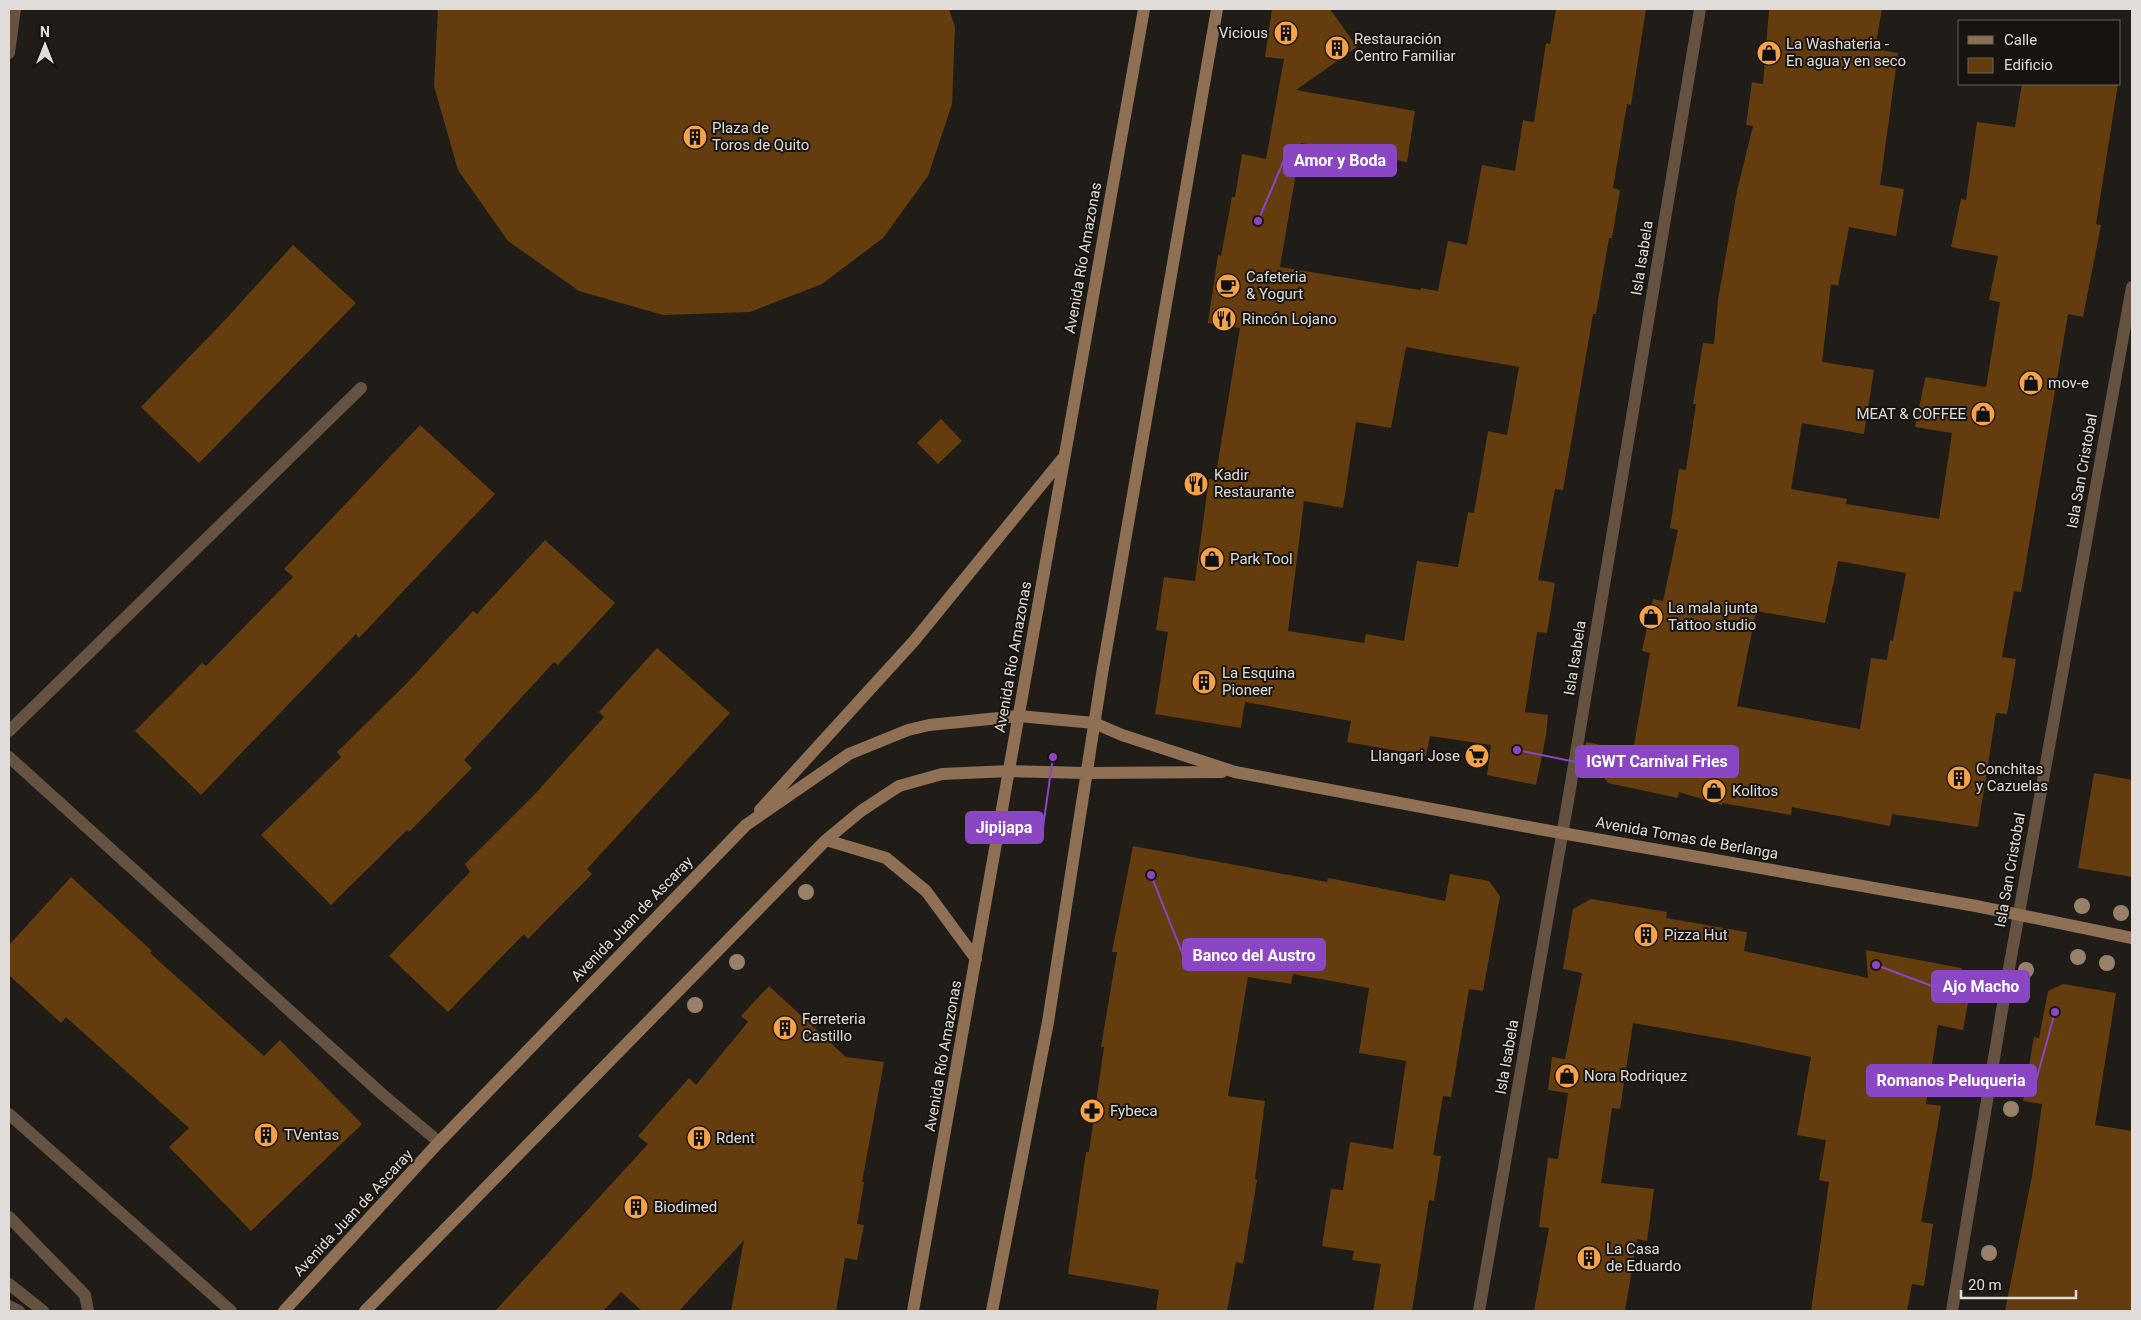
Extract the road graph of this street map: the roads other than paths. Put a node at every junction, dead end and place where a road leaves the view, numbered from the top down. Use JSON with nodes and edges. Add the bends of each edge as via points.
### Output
{"nodes":[{"id":1,"x":15,"y":9,"type":"edge"},
{"id":2,"x":1144,"y":9,"type":"edge"},
{"id":3,"x":1217,"y":9,"type":"edge"},
{"id":4,"x":1700,"y":9,"type":"edge"},
{"id":5,"x":9,"y":54,"type":"edge"},
{"id":6,"x":2132,"y":287,"type":"edge"},
{"id":7,"x":361,"y":388,"type":"dead end"},
{"id":8,"x":1065,"y":456,"type":"junction"},
{"id":9,"x":1019,"y":716,"type":"junction"},
{"id":10,"x":1094,"y":723,"type":"junction"},
{"id":11,"x":9,"y":731,"type":"edge"},
{"id":12,"x":9,"y":757,"type":"edge"},
{"id":13,"x":1009,"y":771,"type":"junction"},
{"id":14,"x":1235,"y":772,"type":"junction"},
{"id":15,"x":1085,"y":773,"type":"junction"},
{"id":16,"x":746,"y":825,"type":"junction"},
{"id":17,"x":1562,"y":833,"type":"junction"},
{"id":18,"x":826,"y":840,"type":"junction"},
{"id":19,"x":2019,"y":916,"type":"junction"},
{"id":20,"x":2132,"y":938,"type":"edge"},
{"id":21,"x":976,"y":959,"type":"junction"},
{"id":22,"x":9,"y":1114,"type":"edge"},
{"id":23,"x":439,"y":1142,"type":"junction"},
{"id":24,"x":9,"y":1217,"type":"edge"},
{"id":25,"x":9,"y":1284,"type":"edge"},
{"id":26,"x":9,"y":1306,"type":"edge"},
{"id":27,"x":19,"y":1311,"type":"edge"},
{"id":28,"x":42,"y":1311,"type":"edge"},
{"id":29,"x":88,"y":1311,"type":"edge"},
{"id":30,"x":231,"y":1311,"type":"edge"},
{"id":31,"x":284,"y":1311,"type":"edge"},
{"id":32,"x":365,"y":1311,"type":"edge"},
{"id":33,"x":913,"y":1311,"type":"edge"},
{"id":34,"x":992,"y":1311,"type":"edge"},
{"id":35,"x":1479,"y":1311,"type":"edge"},
{"id":36,"x":1952,"y":1311,"type":"edge"}],
"edges":[{"from":1,"to":5,"type":"street"},
{"from":2,"to":8,"type":"main road","name":"Avenida Río Amazonas"},
{"from":3,"to":10,"type":"main road"},
{"from":4,"to":17,"type":"street","name":"Isla Isabela"},
{"from":6,"to":19,"type":"street","name":"Isla San Cristobal"},
{"from":7,"to":11,"type":"street"},
{"from":8,"to":9,"type":"main road","name":"Avenida Río Amazonas"},
{"from":8,"to":16,"type":"main road","via":[[914,641]]},
{"from":9,"to":10,"type":"main road","name":"Avenida Juan de Ascaray"},
{"from":9,"to":13,"type":"main road","name":"Avenida Río Amazonas"},
{"from":9,"to":16,"type":"main road","name":"Avenida Juan de Ascaray","via":[[908,730],[848,754]]},
{"from":10,"to":14,"type":"main road","name":"Avenida Tomas de Berlanga"},
{"from":10,"to":15,"type":"main road"},
{"from":12,"to":23,"type":"street"},
{"from":13,"to":15,"type":"main road"},
{"from":13,"to":18,"type":"main road","via":[[942,774],[899,786]]},
{"from":13,"to":21,"type":"main road","name":"Avenida Río Amazonas"},
{"from":14,"to":15,"type":"main road","name":"Avenida Tomas de Berlanga"},
{"from":14,"to":17,"type":"main road","name":"Avenida Tomas de Berlanga"},
{"from":15,"to":34,"type":"main road","via":[[1048,1022]]},
{"from":16,"to":23,"type":"main road","name":"Avenida Juan de Ascaray"},
{"from":17,"to":19,"type":"main road","name":"Avenida Tomas de Berlanga"},
{"from":17,"to":35,"type":"street","name":"Isla Isabela"},
{"from":18,"to":21,"type":"main road","via":[[886,858],[926,891]]},
{"from":18,"to":32,"type":"main road"},
{"from":19,"to":20,"type":"main road","name":"Avenida Tomas de Berlanga"},
{"from":19,"to":36,"type":"street","name":"Isla San Cristobal"},
{"from":21,"to":33,"type":"main road","name":"Avenida Río Amazonas"},
{"from":22,"to":30,"type":"street"},
{"from":23,"to":31,"type":"main road","name":"Avenida Juan de Ascaray"},
{"from":24,"to":29,"type":"street","via":[[85,1295]]},
{"from":25,"to":28,"type":"street"},
{"from":26,"to":27,"type":"street"}]}
